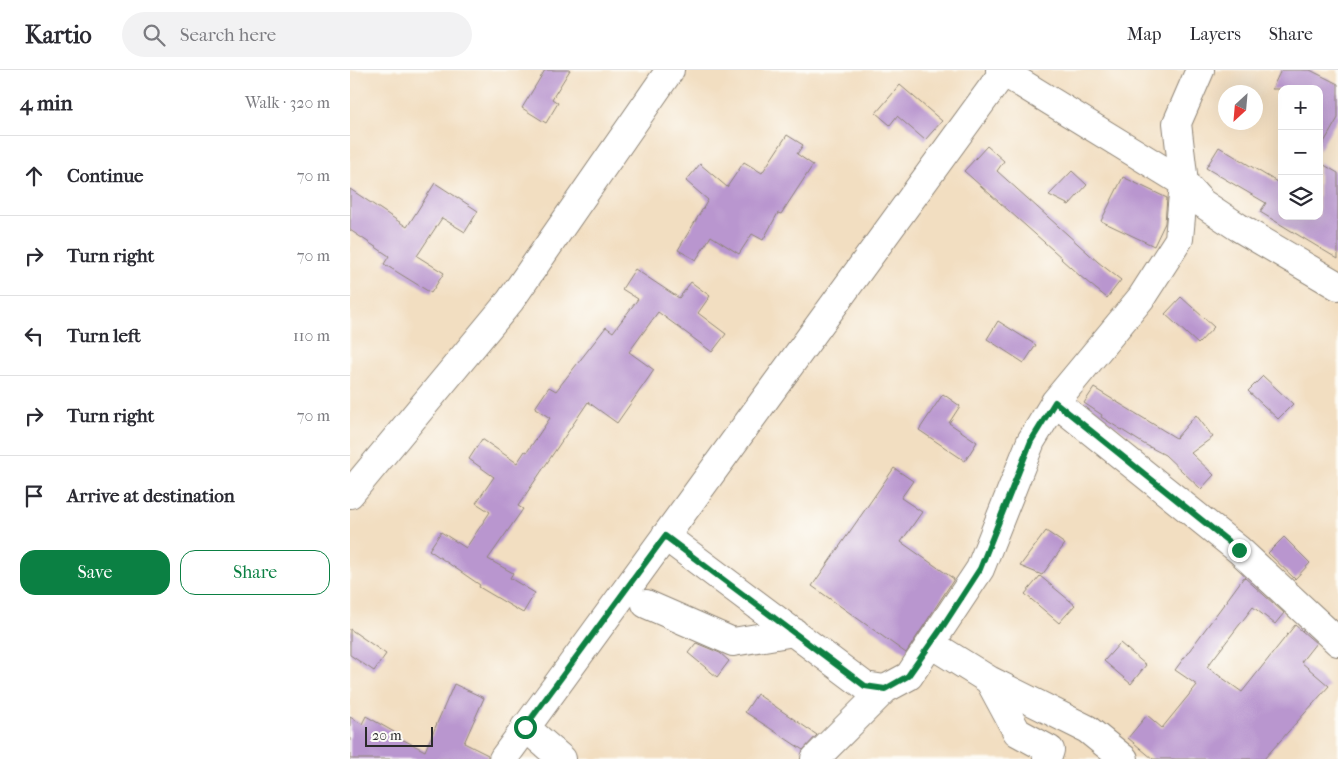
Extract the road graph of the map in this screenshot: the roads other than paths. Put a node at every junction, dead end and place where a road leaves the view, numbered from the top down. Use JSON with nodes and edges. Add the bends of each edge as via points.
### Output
{"nodes":[{"id":1,"x":670,"y":70,"type":"edge"},
{"id":2,"x":1200,"y":70,"type":"edge"},
{"id":3,"x":1003,"y":71,"type":"edge"},
{"id":4,"x":1184,"y":183,"type":"junction"},
{"id":5,"x":1338,"y":286,"type":"edge"},
{"id":6,"x":1055,"y":402,"type":"junction"},
{"id":7,"x":350,"y":494,"type":"edge"},
{"id":8,"x":665,"y":536,"type":"junction"},
{"id":9,"x":646,"y":604,"type":"dead end"},
{"id":10,"x":794,"y":632,"type":"junction"},
{"id":11,"x":1338,"y":642,"type":"edge"},
{"id":12,"x":931,"y":644,"type":"junction"},
{"id":13,"x":989,"y":680,"type":"junction"},
{"id":14,"x":885,"y":689,"type":"junction"},
{"id":15,"x":525,"y":727,"type":"junction"},
{"id":16,"x":503,"y":759,"type":"edge"},
{"id":17,"x":562,"y":759,"type":"edge"},
{"id":18,"x":815,"y":759,"type":"edge"},
{"id":19,"x":1047,"y":759,"type":"edge"},
{"id":20,"x":1124,"y":759,"type":"edge"}],
"edges":[{"from":1,"to":7,"type":"street","via":[[510,301]]},
{"from":2,"to":4,"type":"street","via":[[1176,123]]},
{"from":3,"to":4,"type":"street"},
{"from":3,"to":8,"type":"street"},
{"from":4,"to":5,"type":"street","via":[[1202,202],[1238,227]]},
{"from":4,"to":6,"type":"street","via":[[1179,239],[1141,298]]},
{"from":6,"to":11,"type":"street","via":[[1239,550]]},
{"from":6,"to":12,"type":"street","via":[[1031,441],[980,569]]},
{"from":8,"to":10,"type":"street"},
{"from":8,"to":15,"type":"street"},
{"from":9,"to":10,"type":"street","via":[[733,642]]},
{"from":10,"to":14,"type":"street","via":[[865,686]]},
{"from":12,"to":13,"type":"street"},
{"from":12,"to":14,"type":"street","via":[[908,676]]},
{"from":13,"to":19,"type":"street","via":[[1017,732],[1050,750]]},
{"from":13,"to":20,"type":"street","via":[[1087,729]]},
{"from":14,"to":18,"type":"street"},
{"from":15,"to":16,"type":"street"},
{"from":15,"to":17,"type":"street"}]}
